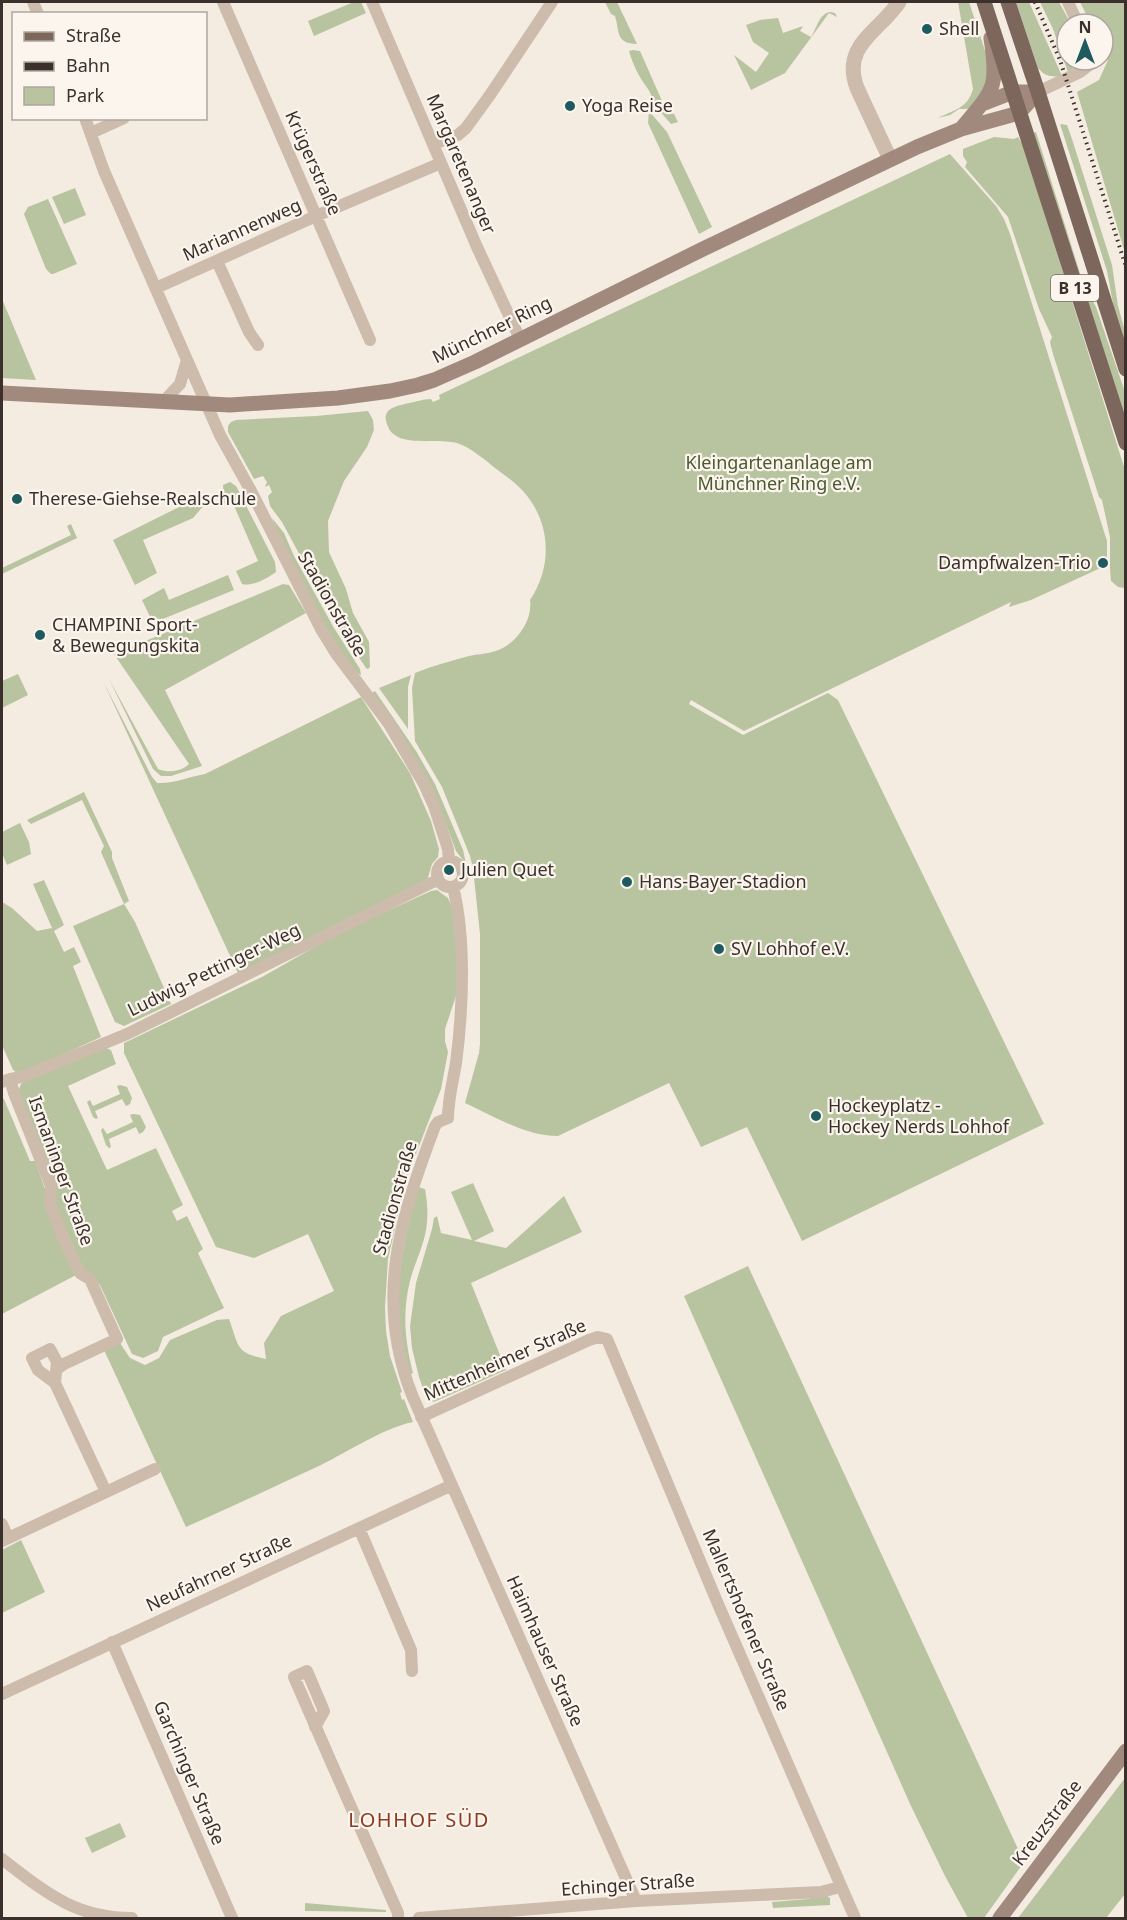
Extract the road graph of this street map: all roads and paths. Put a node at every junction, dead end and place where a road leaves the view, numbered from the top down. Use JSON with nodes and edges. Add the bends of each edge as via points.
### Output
{"nodes":[{"id":1,"x":223,"y":2,"type":"edge"},
{"id":2,"x":372,"y":2,"type":"edge"},
{"id":3,"x":552,"y":2,"type":"edge"},
{"id":4,"x":899,"y":2,"type":"edge"},
{"id":5,"x":1008,"y":2,"type":"edge"},
{"id":6,"x":986,"y":7,"type":"edge"},
{"id":7,"x":1080,"y":72,"type":"edge"},
{"id":8,"x":1013,"y":92,"type":"junction"},
{"id":9,"x":1038,"y":92,"type":"junction"},
{"id":10,"x":982,"y":104,"type":"junction"},
{"id":11,"x":1019,"y":113,"type":"junction"},
{"id":12,"x":86,"y":120,"type":"edge"},
{"id":13,"x":120,"y":120,"type":"edge"},
{"id":14,"x":961,"y":129,"type":"junction"},
{"id":15,"x":91,"y":133,"type":"junction"},
{"id":16,"x":434,"y":144,"type":"junction"},
{"id":17,"x":890,"y":159,"type":"junction"},
{"id":18,"x":441,"y":163,"type":"junction"},
{"id":19,"x":316,"y":216,"type":"junction"},
{"id":20,"x":218,"y":261,"type":"junction"},
{"id":21,"x":156,"y":288,"type":"junction"},
{"id":22,"x":520,"y":339,"type":"junction"},
{"id":23,"x":370,"y":340,"type":"dead end"},
{"id":24,"x":258,"y":345,"type":"dead end"},
{"id":25,"x":187,"y":360,"type":"junction"},
{"id":26,"x":1125,"y":369,"type":"edge"},
{"id":27,"x":2,"y":393,"type":"edge"},
{"id":28,"x":163,"y":402,"type":"junction"},
{"id":29,"x":206,"y":404,"type":"junction"},
{"id":30,"x":1125,"y":443,"type":"edge"},
{"id":31,"x":449,"y":860,"type":"junction"},
{"id":32,"x":437,"y":879,"type":"junction"},
{"id":33,"x":453,"y":887,"type":"junction"},
{"id":34,"x":6,"y":1080,"type":"edge"},
{"id":35,"x":603,"y":1337,"type":"joint"},
{"id":36,"x":421,"y":1417,"type":"junction"},
{"id":37,"x":155,"y":1469,"type":"dead end"},
{"id":38,"x":452,"y":1485,"type":"junction"},
{"id":39,"x":106,"y":1492,"type":"junction"},
{"id":40,"x":2,"y":1524,"type":"edge"},
{"id":41,"x":359,"y":1528,"type":"junction"},
{"id":42,"x":5,"y":1539,"type":"edge"},
{"id":43,"x":112,"y":1642,"type":"junction"},
{"id":44,"x":412,"y":1671,"type":"dead end"},
{"id":45,"x":2,"y":1694,"type":"edge"},
{"id":46,"x":315,"y":1727,"type":"dead end"},
{"id":47,"x":1125,"y":1751,"type":"edge"},
{"id":48,"x":2,"y":1859,"type":"edge"},
{"id":49,"x":840,"y":1887,"type":"junction"},
{"id":50,"x":636,"y":1901,"type":"junction"},
{"id":51,"x":521,"y":1915,"type":"edge"},
{"id":52,"x":132,"y":1918,"type":"edge"},
{"id":53,"x":232,"y":1918,"type":"edge"},
{"id":54,"x":398,"y":1918,"type":"edge"},
{"id":55,"x":419,"y":1918,"type":"edge"},
{"id":56,"x":855,"y":1918,"type":"edge"},
{"id":57,"x":1000,"y":1918,"type":"edge"}],
"edges":[{"from":1,"to":19,"type":"street","name":"Krügerstraße"},
{"from":2,"to":16,"type":"street","name":"Margaretenanger"},
{"from":3,"to":16,"type":"street","via":[[466,128]]},
{"from":4,"to":17,"type":"street","via":[[856,50],[853,66],[857,88]]},
{"from":5,"to":9,"type":"main road","number":"B 13"},
{"from":6,"to":8,"type":"main road","number":"B 13"},
{"from":6,"to":10,"type":"main road","name":"Münchner Ring","via":[[995,67],[993,85]]},
{"from":7,"to":9,"type":"street"},
{"from":8,"to":9,"type":"main road","name":"Münchner Ring"},
{"from":8,"to":10,"type":"main road","name":"Münchner Ring"},
{"from":8,"to":11,"type":"main road","number":"B 13"},
{"from":9,"to":11,"type":"main road"},
{"from":9,"to":26,"type":"main road","number":"B 13"},
{"from":10,"to":14,"type":"main road","name":"Münchner Ring"},
{"from":11,"to":14,"type":"main road","name":"Münchner Ring"},
{"from":11,"to":30,"type":"main road","number":"B 13"},
{"from":12,"to":15,"type":"street","name":"Stadionstraße"},
{"from":13,"to":15,"type":"street"},
{"from":14,"to":17,"type":"main road","name":"Münchner Ring"},
{"from":15,"to":21,"type":"street","name":"Stadionstraße"},
{"from":16,"to":18,"type":"street","name":"Margaretenanger"},
{"from":17,"to":22,"type":"main road","name":"Münchner Ring"},
{"from":18,"to":19,"type":"street","name":"Mariannenweg"},
{"from":18,"to":22,"type":"street","name":"Margaretenanger"},
{"from":19,"to":20,"type":"street","name":"Mariannenweg"},
{"from":19,"to":23,"type":"street","name":"Krügerstraße"},
{"from":20,"to":21,"type":"street","name":"Mariannenweg"},
{"from":20,"to":24,"type":"street"},
{"from":21,"to":25,"type":"street","name":"Stadionstraße"},
{"from":22,"to":29,"type":"main road","name":"Münchner Ring","via":[[434,380],[390,391],[281,403]]},
{"from":25,"to":28,"type":"street","via":[[180,384]]},
{"from":25,"to":29,"type":"street","name":"Stadionstraße"},
{"from":27,"to":28,"type":"main road","name":"Münchner Ring"},
{"from":28,"to":29,"type":"main road","name":"Münchner Ring"},
{"from":29,"to":31,"type":"street","name":"Stadionstraße","via":[[321,628],[389,724],[424,784]]},
{"from":31,"to":32,"type":"street","via":[[438,867]]},
{"from":31,"to":33,"type":"street","name":"Stadionstraße","via":[[463,870],[461,880]]},
{"from":32,"to":33,"type":"street","via":[[442,885]]},
{"from":32,"to":34,"type":"street","name":"Ludwig-Pettinger-Weg","via":[[127,1034]]},
{"from":33,"to":36,"type":"street","name":"Stadionstraße","via":[[459,912],[462,971],[456,1064],[447,1118],[435,1126],[417,1175],[392,1281],[396,1344]]},
{"from":34,"to":39,"type":"street","name":"Ismaninger Straße","via":[[51,1186],[50,1203],[63,1238],[80,1273],[90,1279],[117,1339],[64,1365],[56,1377]]},
{"from":35,"to":36,"type":"street","name":"Mittenheimer Straße"},
{"from":35,"to":49,"type":"street","name":"Mallertshofener Straße","via":[[609,1343]]},
{"from":36,"to":38,"type":"street","name":"Haimhauser Straße"},
{"from":37,"to":39,"type":"street"},
{"from":38,"to":41,"type":"street","name":"Neufahrner Straße"},
{"from":38,"to":50,"type":"street","name":"Haimhauser Straße"},
{"from":39,"to":42,"type":"street"},
{"from":40,"to":42,"type":"street"},
{"from":41,"to":43,"type":"street","name":"Neufahrner Straße"},
{"from":41,"to":44,"type":"street","via":[[411,1650]]},
{"from":43,"to":45,"type":"street","name":"Neufahrner Straße"},
{"from":43,"to":53,"type":"street","name":"Garchinger Straße"},
{"from":46,"to":54,"type":"street"},
{"from":47,"to":57,"type":"main road","name":"Kreuzstraße"},
{"from":48,"to":52,"type":"street","via":[[64,1903],[100,1917]]},
{"from":49,"to":50,"type":"street","name":"Echinger Straße"},
{"from":49,"to":56,"type":"street","name":"Mallertshofener Straße"},
{"from":50,"to":51,"type":"street","name":"Echinger Straße"},
{"from":51,"to":55,"type":"street","name":"Echinger Straße"}]}
